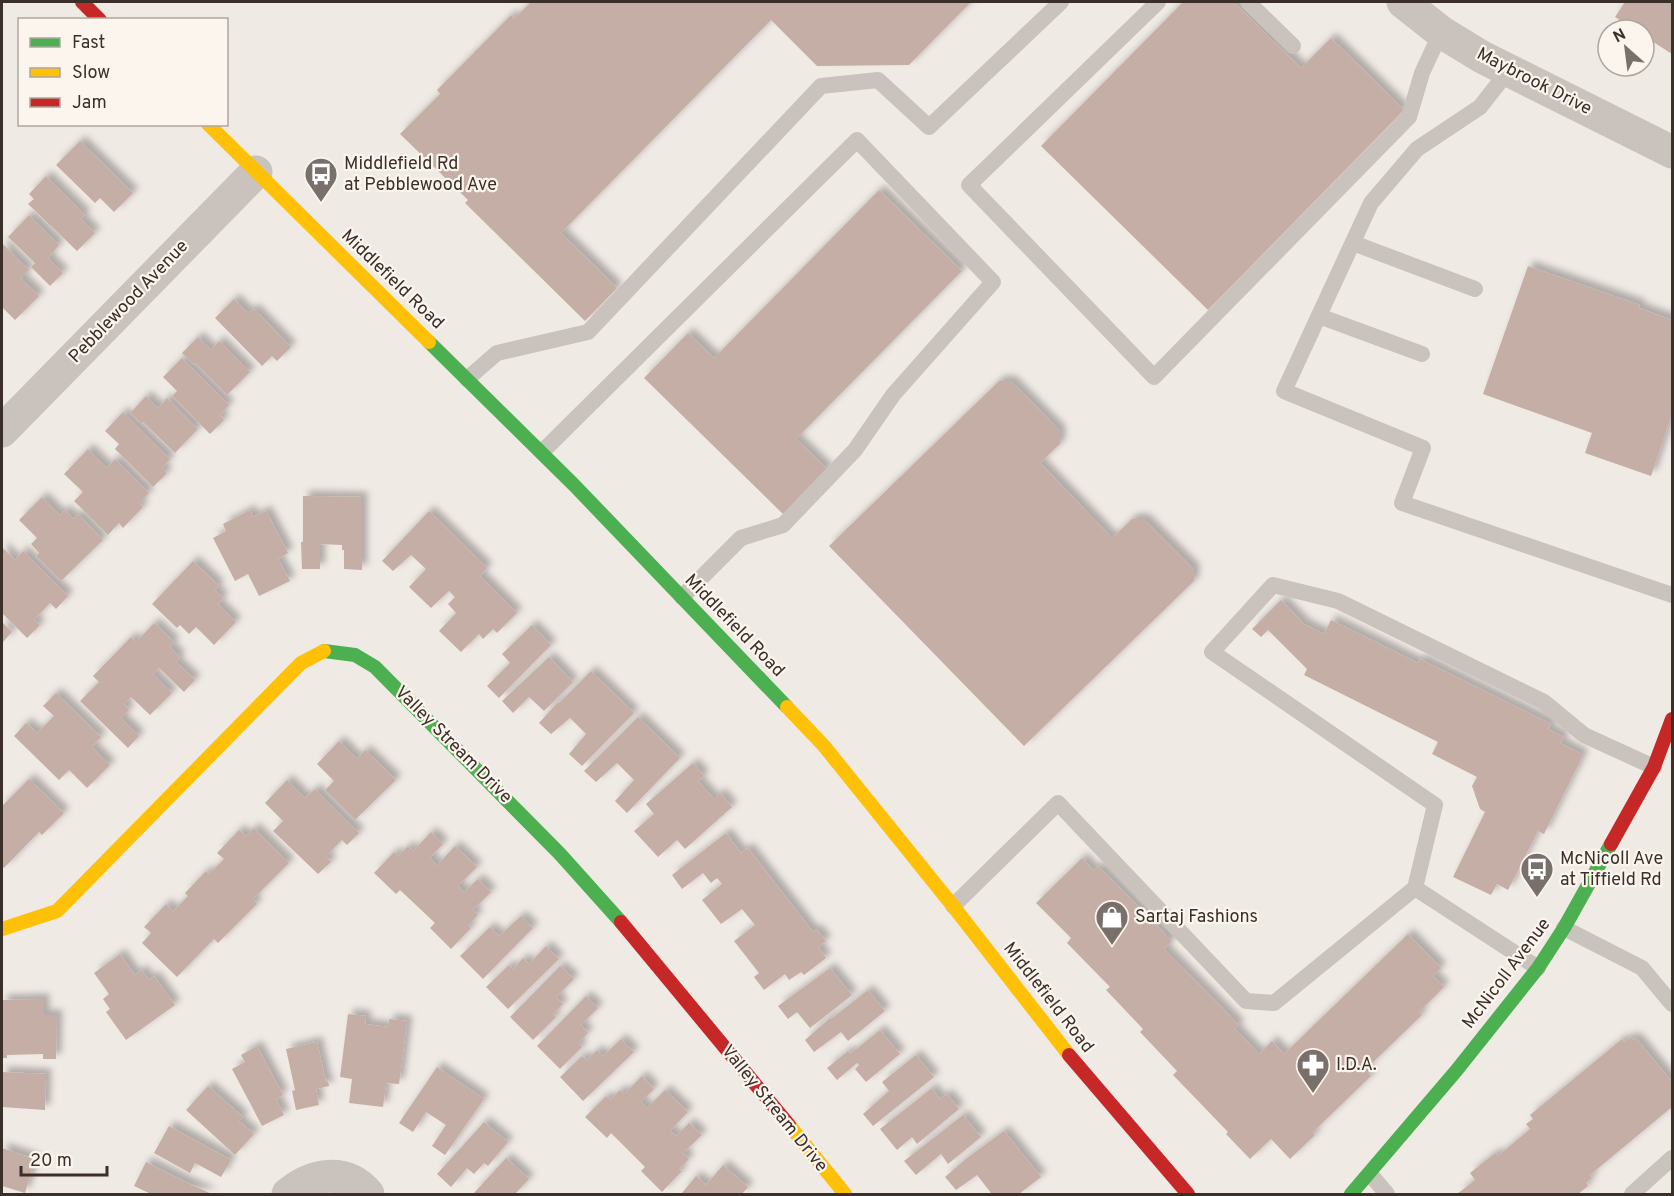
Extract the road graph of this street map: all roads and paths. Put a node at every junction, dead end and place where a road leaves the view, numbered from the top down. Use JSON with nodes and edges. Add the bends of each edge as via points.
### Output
{"nodes":[{"id":1,"x":82,"y":2,"type":"edge"},
{"id":2,"x":1060,"y":2,"type":"edge"},
{"id":3,"x":1158,"y":2,"type":"edge"},
{"id":4,"x":1248,"y":2,"type":"edge"},
{"id":5,"x":1403,"y":2,"type":"edge"},
{"id":6,"x":98,"y":18,"type":"edge"},
{"id":7,"x":1441,"y":32,"type":"junction"},
{"id":8,"x":1293,"y":46,"type":"dead end"},
{"id":9,"x":1509,"y":70,"type":"junction"},
{"id":10,"x":210,"y":126,"type":"edge"},
{"id":11,"x":1672,"y":152,"type":"edge"},
{"id":12,"x":256,"y":172,"type":"junction"},
{"id":13,"x":1353,"y":243,"type":"junction"},
{"id":14,"x":1475,"y":288,"type":"dead end"},
{"id":15,"x":1319,"y":316,"type":"junction"},
{"id":16,"x":1422,"y":354,"type":"dead end"},
{"id":17,"x":467,"y":379,"type":"junction"},
{"id":18,"x":2,"y":431,"type":"edge"},
{"id":19,"x":542,"y":452,"type":"junction"},
{"id":20,"x":1672,"y":595,"type":"edge"},
{"id":21,"x":682,"y":597,"type":"junction"},
{"id":22,"x":1672,"y":719,"type":"edge"},
{"id":23,"x":1658,"y":769,"type":"junction"},
{"id":24,"x":1415,"y":888,"type":"junction"},
{"id":25,"x":953,"y":906,"type":"junction"},
{"id":26,"x":1564,"y":928,"type":"junction"},
{"id":27,"x":2,"y":929,"type":"edge"},
{"id":28,"x":1538,"y":968,"type":"junction"},
{"id":29,"x":1672,"y":1004,"type":"edge"},
{"id":30,"x":1672,"y":1158,"type":"edge"},
{"id":31,"x":1370,"y":1174,"type":"junction"},
{"id":32,"x":288,"y":1194,"type":"edge"},
{"id":33,"x":368,"y":1194,"type":"edge"},
{"id":34,"x":845,"y":1194,"type":"edge"},
{"id":35,"x":1188,"y":1194,"type":"edge"},
{"id":36,"x":1351,"y":1194,"type":"edge"},
{"id":37,"x":1387,"y":1194,"type":"edge"},
{"id":38,"x":1632,"y":1194,"type":"edge"}],
"edges":[{"from":1,"to":6,"type":"main road"},
{"from":2,"to":17,"type":"lane","via":[[929,127],[878,80],[821,86],[588,332],[497,353]]},
{"from":3,"to":7,"type":"lane","via":[[969,185],[1154,377],[1409,117],[1422,73]]},
{"from":4,"to":8,"type":"lane"},
{"from":5,"to":7,"type":"street","name":"Maybrook Drive"},
{"from":7,"to":9,"type":"street","name":"Maybrook Drive"},
{"from":9,"to":11,"type":"street","name":"Maybrook Drive"},
{"from":9,"to":13,"type":"lane","via":[[1480,107],[1417,149],[1371,203]]},
{"from":10,"to":12,"type":"main road","name":"Middlefield Road"},
{"from":12,"to":17,"type":"main road","name":"Middlefield Road"},
{"from":12,"to":18,"type":"street","name":"Pebblewood Avenue"},
{"from":13,"to":14,"type":"lane"},
{"from":13,"to":15,"type":"lane"},
{"from":15,"to":16,"type":"lane"},
{"from":15,"to":20,"type":"lane","via":[[1284,391],[1423,448],[1402,503]]},
{"from":17,"to":19,"type":"main road","name":"Middlefield Road"},
{"from":19,"to":21,"type":"main road","name":"Middlefield Road"},
{"from":19,"to":21,"type":"lane","via":[[857,140],[993,282],[893,395],[855,450],[783,525],[741,538]]},
{"from":21,"to":25,"type":"main road","name":"Middlefield Road","via":[[824,746]]},
{"from":22,"to":23,"type":"main road","name":"McNicoll Avenue"},
{"from":23,"to":24,"type":"lane","via":[[1584,735],[1544,702],[1338,601],[1273,585],[1212,652],[1435,805]]},
{"from":23,"to":26,"type":"main road","name":"McNicoll Avenue"},
{"from":24,"to":25,"type":"lane","via":[[1274,1003],[1246,1001],[1058,803]]},
{"from":24,"to":28,"type":"lane"},
{"from":25,"to":35,"type":"main road","name":"Middlefield Road","via":[[1068,1054]]},
{"from":26,"to":28,"type":"main road","name":"McNicoll Avenue"},
{"from":26,"to":29,"type":"lane","via":[[1642,968]]},
{"from":27,"to":34,"type":"main road","name":"Valley Stream Drive","via":[[57,911],[301,663],[324,651],[355,655],[375,667],[596,893]]},
{"from":28,"to":31,"type":"main road","name":"McNicoll Avenue"},
{"from":30,"to":38,"type":"lane"},
{"from":31,"to":36,"type":"main road","name":"McNicoll Avenue"},
{"from":31,"to":37,"type":"lane"},
{"from":32,"to":33,"type":"street","via":[[308,1181],[330,1176],[348,1178]]}]}
